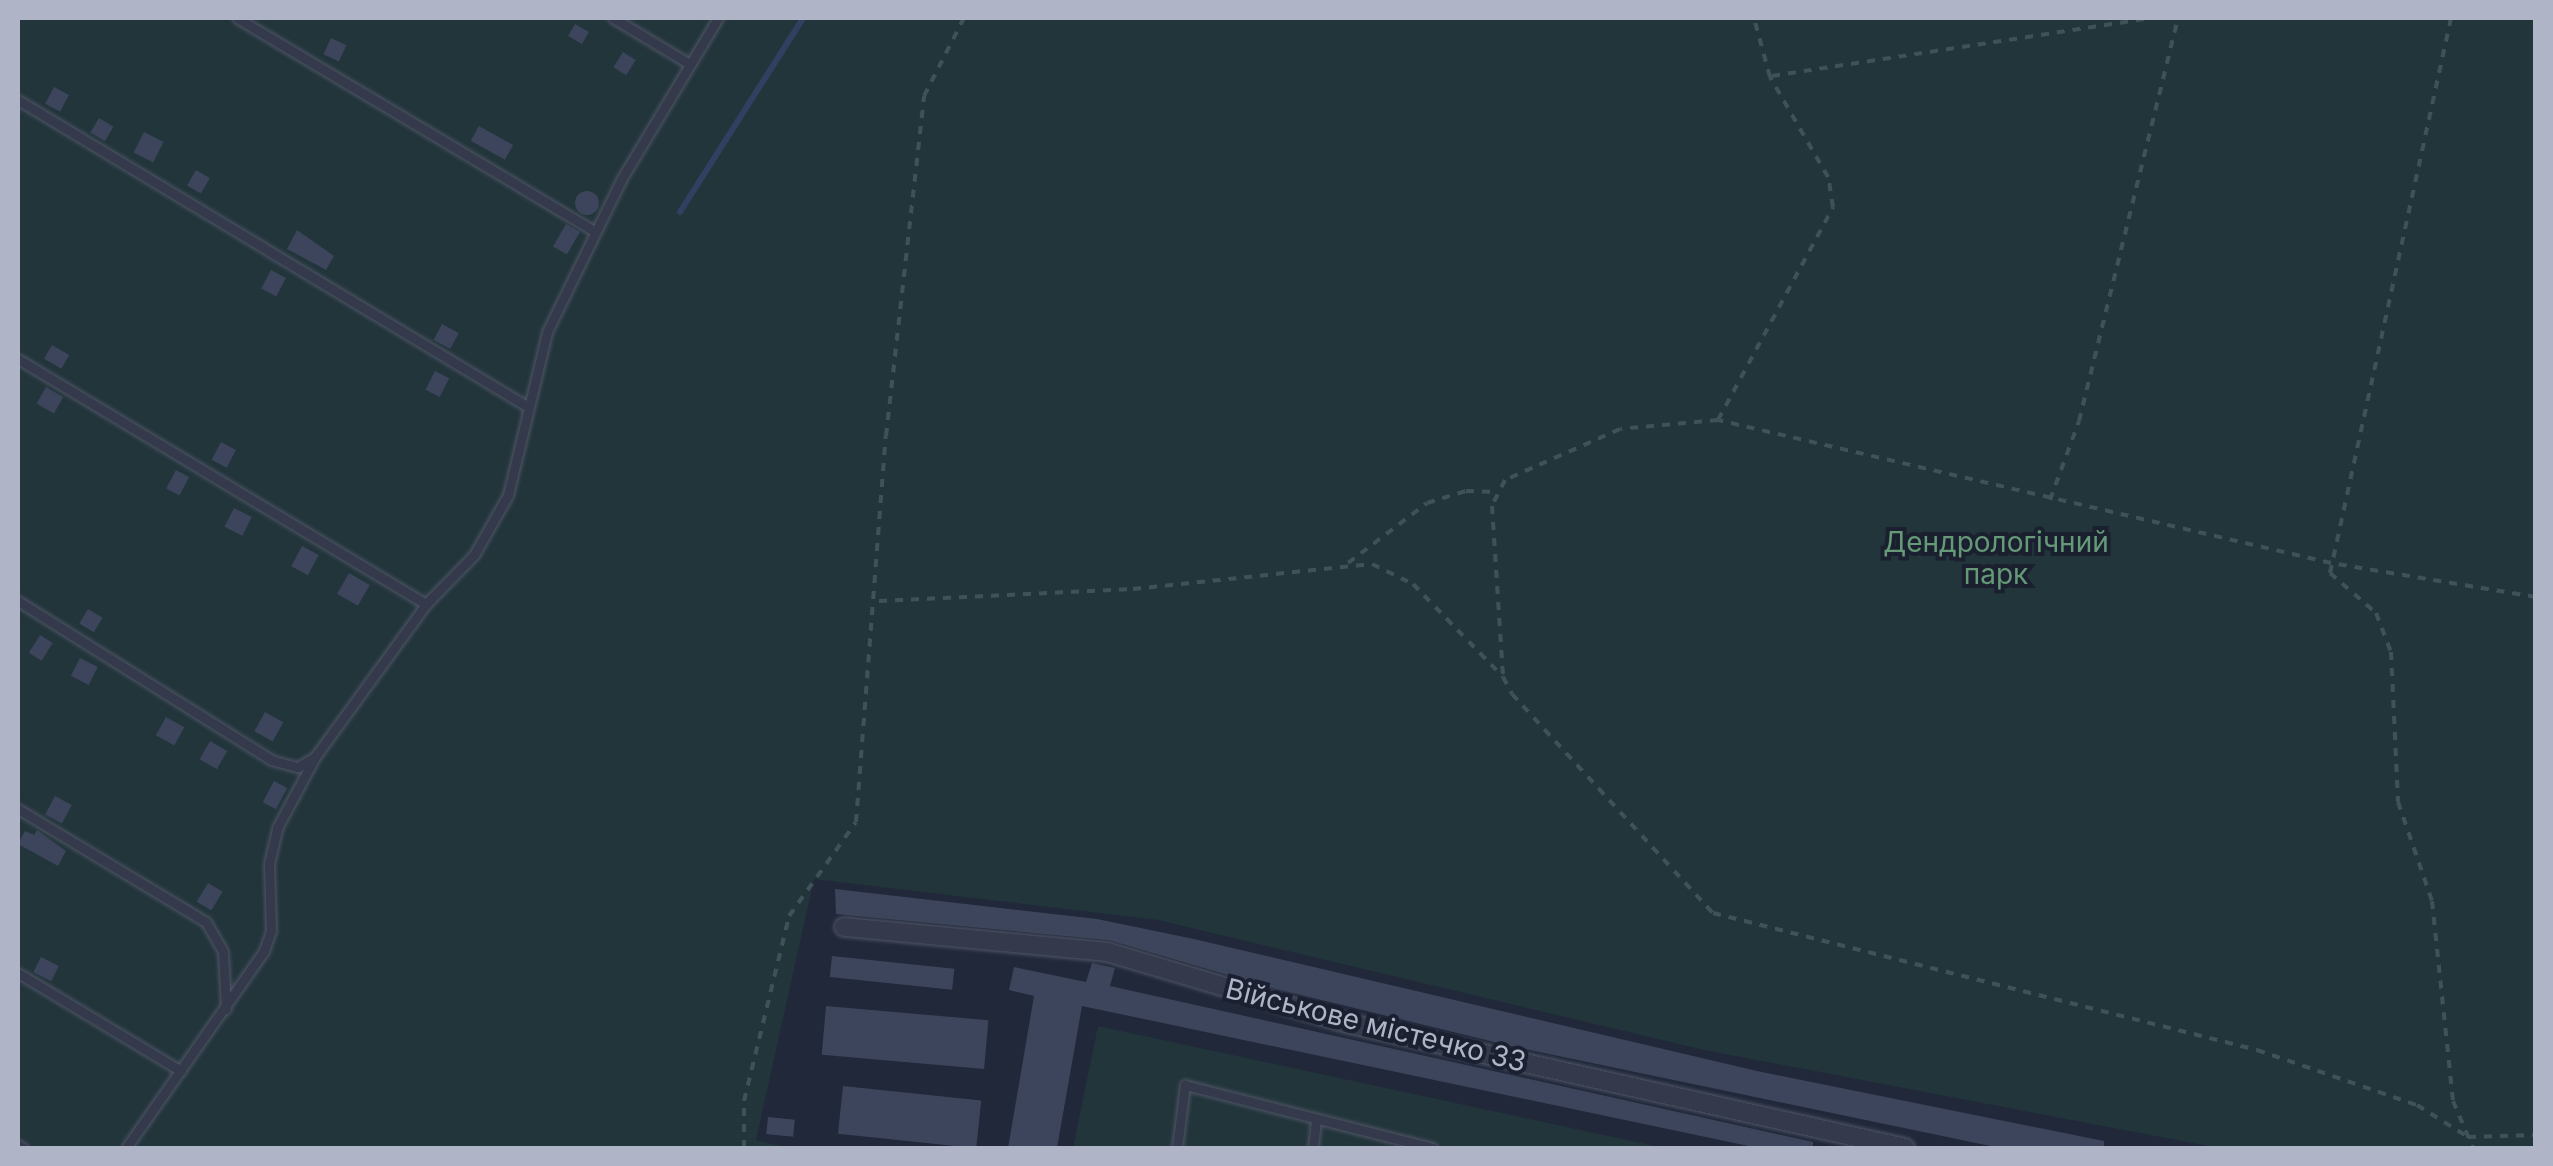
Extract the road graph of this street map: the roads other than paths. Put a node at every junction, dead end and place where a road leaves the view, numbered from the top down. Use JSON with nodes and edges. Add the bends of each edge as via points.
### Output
{"nodes":[{"id":1,"x":237,"y":18,"type":"edge"},
{"id":2,"x":613,"y":18,"type":"edge"},
{"id":3,"x":718,"y":18,"type":"edge"},
{"id":4,"x":688,"y":63,"type":"junction"},
{"id":5,"x":18,"y":100,"type":"edge"},
{"id":6,"x":594,"y":231,"type":"junction"},
{"id":7,"x":18,"y":359,"type":"edge"},
{"id":8,"x":524,"y":405,"type":"junction"},
{"id":9,"x":18,"y":601,"type":"edge"},
{"id":10,"x":426,"y":604,"type":"junction"},
{"id":11,"x":315,"y":757,"type":"junction"},
{"id":12,"x":18,"y":809,"type":"edge"},
{"id":13,"x":844,"y":927,"type":"dead end"},
{"id":14,"x":18,"y":974,"type":"edge"},
{"id":15,"x":226,"y":1009,"type":"junction"},
{"id":16,"x":181,"y":1071,"type":"junction"},
{"id":17,"x":1316,"y":1119,"type":"junction"},
{"id":18,"x":126,"y":1148,"type":"edge"},
{"id":19,"x":1177,"y":1148,"type":"edge"},
{"id":20,"x":1313,"y":1148,"type":"edge"},
{"id":21,"x":1433,"y":1148,"type":"edge"},
{"id":22,"x":1905,"y":1148,"type":"edge"}],
"edges":[{"from":1,"to":6,"type":"lane"},
{"from":2,"to":4,"type":"lane"},
{"from":3,"to":4,"type":"lane"},
{"from":4,"to":6,"type":"lane"},
{"from":5,"to":8,"type":"lane"},
{"from":6,"to":8,"type":"lane","via":[[547,332]]},
{"from":7,"to":10,"type":"lane"},
{"from":8,"to":10,"type":"lane","via":[[508,495],[474,555]]},
{"from":9,"to":11,"type":"lane","via":[[271,760],[298,767]]},
{"from":10,"to":11,"type":"lane"},
{"from":11,"to":15,"type":"lane","via":[[277,828],[269,864],[271,932]]},
{"from":12,"to":15,"type":"lane","via":[[206,922],[223,952]]},
{"from":13,"to":22,"type":"street","name":"Військове містечко 33","via":[[1106,952],[1346,1023]]},
{"from":14,"to":16,"type":"lane"},
{"from":15,"to":16,"type":"lane"},
{"from":16,"to":18,"type":"lane"},
{"from":17,"to":19,"type":"lane","via":[[1184,1085]]},
{"from":17,"to":20,"type":"lane"},
{"from":17,"to":21,"type":"lane"}]}
